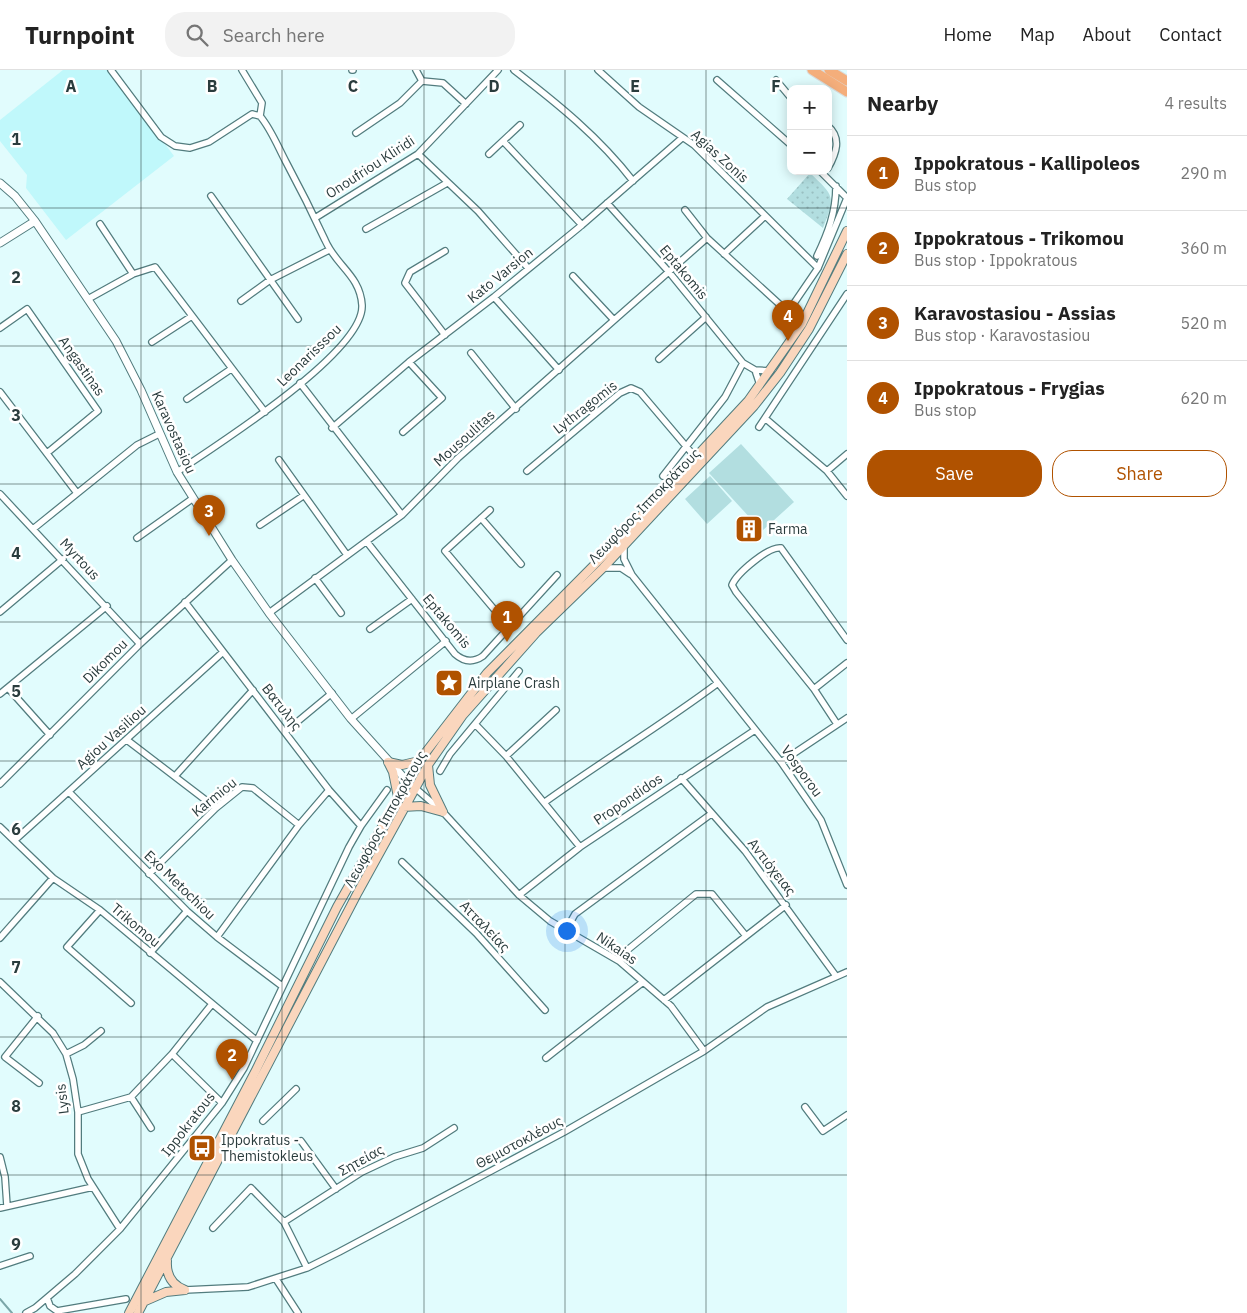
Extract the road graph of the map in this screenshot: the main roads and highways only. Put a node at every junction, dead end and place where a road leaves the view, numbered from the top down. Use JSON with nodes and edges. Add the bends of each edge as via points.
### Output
{"nodes":[{"id":1,"x":829,"y":70,"type":"edge"},
{"id":2,"x":815,"y":72,"type":"edge"},
{"id":3,"x":847,"y":81,"type":"edge"},
{"id":4,"x":847,"y":92,"type":"edge"},
{"id":5,"x":847,"y":231,"type":"edge"},
{"id":6,"x":847,"y":254,"type":"edge"},
{"id":7,"x":419,"y":761,"type":"junction"},
{"id":8,"x":428,"y":765,"type":"junction"},
{"id":9,"x":398,"y":797,"type":"junction"},
{"id":10,"x":403,"y":807,"type":"junction"},
{"id":11,"x":167,"y":1260,"type":"junction"},
{"id":12,"x":143,"y":1302,"type":"junction"},
{"id":13,"x":129,"y":1313,"type":"edge"},
{"id":14,"x":138,"y":1313,"type":"edge"}],
"edges":[{"from":1,"to":3,"type":"main road"},
{"from":2,"to":4,"type":"main road"},
{"from":5,"to":7,"type":"main road","name":"Λεωφόρος Ιπποκράτους","via":[[802,324],[732,421],[611,548],[518,639],[457,710]]},
{"from":6,"to":8,"type":"main road","name":"Λεωφόρος Ιπποκράτους","via":[[809,329],[780,373],[736,427],[603,568],[536,633],[464,715]]},
{"from":7,"to":9,"type":"main road","name":"Λεωφόρος Ιπποκράτους"},
{"from":7,"to":9,"type":"main road","via":[[402,765],[388,762]]},
{"from":8,"to":10,"type":"main road","name":"Λεωφόρος Ιπποκράτους"},
{"from":8,"to":10,"type":"main road","via":[[430,785],[443,812],[421,806]]},
{"from":9,"to":13,"type":"main road","name":"Λεωφόρος Ιπποκράτους","via":[[337,907]]},
{"from":10,"to":11,"type":"main road","name":"Λεωφόρος Ιπποκράτους"},
{"from":11,"to":12,"type":"main road","name":"Λεωφόρος Ιπποκράτους"},
{"from":11,"to":12,"type":"main road","via":[[170,1278],[185,1290],[166,1292]]},
{"from":12,"to":14,"type":"main road","name":"Λεωφόρος Ιπποκράτους"}]}
